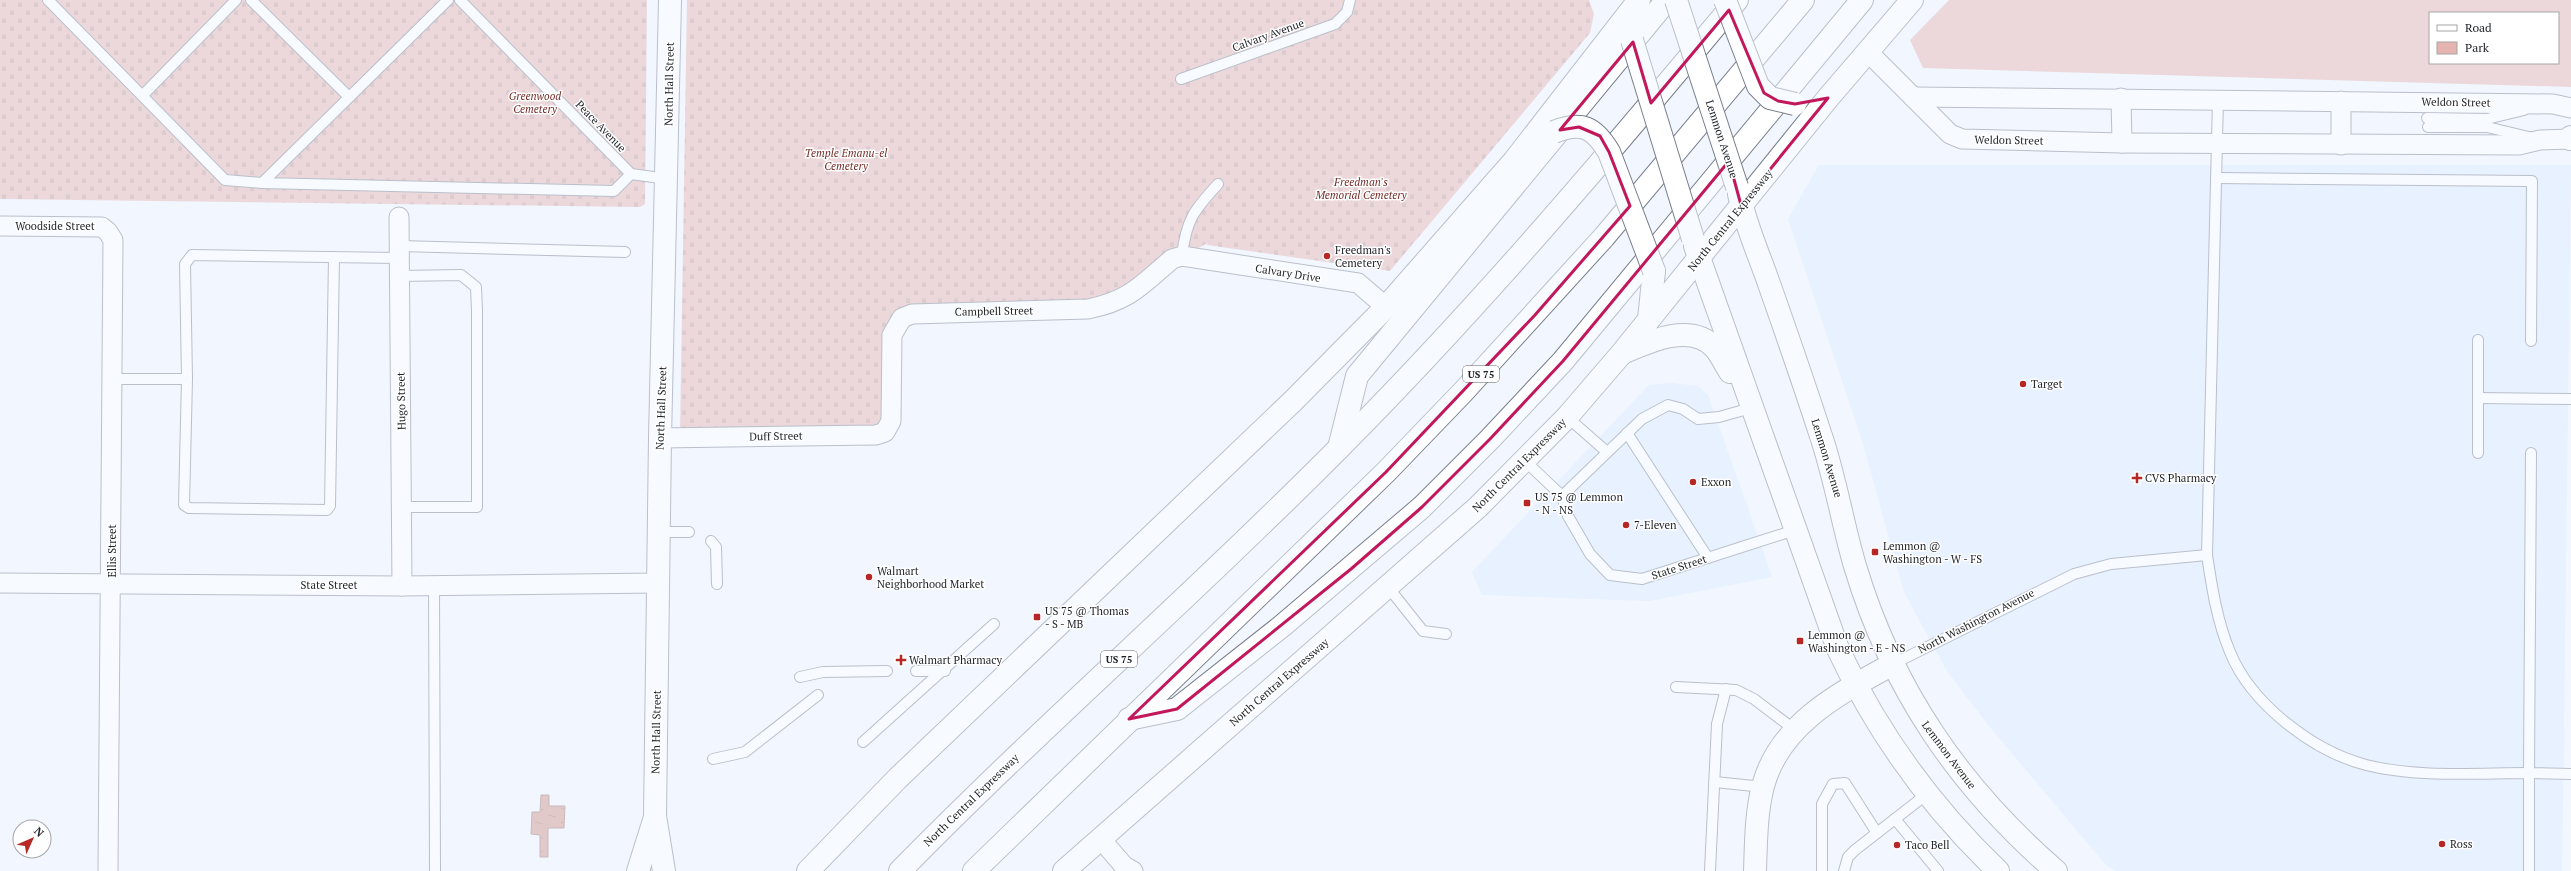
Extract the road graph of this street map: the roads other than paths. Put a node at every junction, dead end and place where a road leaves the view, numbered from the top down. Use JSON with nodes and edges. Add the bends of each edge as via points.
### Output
{"nodes":[{"id":1,"x":48,"y":0,"type":"edge"},
{"id":2,"x":236,"y":0,"type":"edge"},
{"id":3,"x":251,"y":0,"type":"edge"},
{"id":4,"x":448,"y":0,"type":"edge"},
{"id":5,"x":460,"y":0,"type":"edge"},
{"id":6,"x":670,"y":0,"type":"edge"},
{"id":7,"x":1350,"y":0,"type":"edge"},
{"id":8,"x":1639,"y":0,"type":"edge"},
{"id":9,"x":1667,"y":0,"type":"edge"},
{"id":10,"x":1676,"y":0,"type":"edge"},
{"id":11,"x":1725,"y":0,"type":"edge"},
{"id":12,"x":1737,"y":0,"type":"edge"},
{"id":13,"x":1802,"y":0,"type":"edge"},
{"id":14,"x":1862,"y":0,"type":"edge"},
{"id":15,"x":1912,"y":0,"type":"edge"},
{"id":16,"x":1623,"y":9,"type":"edge"},
{"id":17,"x":1868,"y":52,"type":"junction"},
{"id":18,"x":1181,"y":79,"type":"dead end"},
{"id":19,"x":143,"y":95,"type":"junction"},
{"id":20,"x":349,"y":97,"type":"junction"},
{"id":21,"x":1913,"y":97,"type":"junction"},
{"id":22,"x":1828,"y":98,"type":"junction"},
{"id":23,"x":2121,"y":98,"type":"junction"},
{"id":24,"x":2218,"y":99,"type":"junction"},
{"id":25,"x":2341,"y":101,"type":"junction"},
{"id":26,"x":2562,"y":106,"type":"edge"},
{"id":27,"x":2571,"y":138,"type":"edge"},
{"id":28,"x":2540,"y":140,"type":"junction"},
{"id":29,"x":2122,"y":143,"type":"junction"},
{"id":30,"x":2217,"y":144,"type":"junction"},
{"id":31,"x":2342,"y":145,"type":"junction"},
{"id":32,"x":1514,"y":161,"type":"junction"},
{"id":33,"x":631,"y":174,"type":"junction"},
{"id":34,"x":2216,"y":178,"type":"junction"},
{"id":35,"x":668,"y":179,"type":"junction"},
{"id":36,"x":262,"y":183,"type":"junction"},
{"id":37,"x":1218,"y":184,"type":"dead end"},
{"id":38,"x":1739,"y":196,"type":"junction"},
{"id":39,"x":399,"y":217,"type":"dead end"},
{"id":40,"x":0,"y":226,"type":"edge"},
{"id":41,"x":108,"y":232,"type":"joint"},
{"id":42,"x":1696,"y":248,"type":"junction"},
{"id":43,"x":625,"y":252,"type":"dead end"},
{"id":44,"x":1182,"y":256,"type":"junction"},
{"id":45,"x":334,"y":257,"type":"junction"},
{"id":46,"x":400,"y":260,"type":"junction"},
{"id":47,"x":1386,"y":307,"type":"junction"},
{"id":48,"x":1649,"y":320,"type":"junction"},
{"id":49,"x":2478,"y":340,"type":"dead end"},
{"id":50,"x":2531,"y":341,"type":"dead end"},
{"id":51,"x":1622,"y":353,"type":"junction"},
{"id":52,"x":113,"y":379,"type":"junction"},
{"id":53,"x":186,"y":379,"type":"junction"},
{"id":54,"x":2478,"y":398,"type":"junction"},
{"id":55,"x":2571,"y":399,"type":"edge"},
{"id":56,"x":1750,"y":403,"type":"junction"},
{"id":57,"x":1567,"y":417,"type":"junction"},
{"id":58,"x":890,"y":426,"type":"joint"},
{"id":59,"x":1627,"y":433,"type":"junction"},
{"id":60,"x":660,"y":438,"type":"junction"},
{"id":61,"x":1339,"y":448,"type":"junction"},
{"id":62,"x":1607,"y":452,"type":"junction"},
{"id":63,"x":2478,"y":452,"type":"dead end"},
{"id":64,"x":2531,"y":453,"type":"dead end"},
{"id":65,"x":1524,"y":460,"type":"junction"},
{"id":66,"x":1562,"y":496,"type":"junction"},
{"id":67,"x":402,"y":507,"type":"junction"},
{"id":68,"x":1795,"y":530,"type":"junction"},
{"id":69,"x":659,"y":532,"type":"junction"},
{"id":70,"x":689,"y":532,"type":"dead end"},
{"id":71,"x":711,"y":541,"type":"dead end"},
{"id":72,"x":2207,"y":555,"type":"junction"},
{"id":73,"x":1708,"y":558,"type":"junction"},
{"id":74,"x":0,"y":583,"type":"edge"},
{"id":75,"x":658,"y":583,"type":"junction"},
{"id":76,"x":112,"y":584,"type":"junction"},
{"id":77,"x":717,"y":584,"type":"dead end"},
{"id":78,"x":434,"y":585,"type":"junction"},
{"id":79,"x":402,"y":586,"type":"junction"},
{"id":80,"x":1388,"y":587,"type":"junction"},
{"id":81,"x":994,"y":624,"type":"dead end"},
{"id":82,"x":1446,"y":634,"type":"dead end"},
{"id":83,"x":1893,"y":664,"type":"junction"},
{"id":84,"x":945,"y":670,"type":"junction"},
{"id":85,"x":887,"y":671,"type":"dead end"},
{"id":86,"x":916,"y":671,"type":"dead end"},
{"id":87,"x":800,"y":677,"type":"dead end"},
{"id":88,"x":1855,"y":685,"type":"junction"},
{"id":89,"x":1676,"y":687,"type":"dead end"},
{"id":90,"x":1726,"y":689,"type":"junction"},
{"id":91,"x":818,"y":695,"type":"dead end"},
{"id":92,"x":1128,"y":719,"type":"junction"},
{"id":93,"x":1795,"y":730,"type":"junction"},
{"id":94,"x":863,"y":742,"type":"dead end"},
{"id":95,"x":713,"y":759,"type":"dead end"},
{"id":96,"x":2529,"y":773,"type":"junction"},
{"id":97,"x":2571,"y":774,"type":"edge"},
{"id":98,"x":1715,"y":782,"type":"junction"},
{"id":99,"x":1763,"y":787,"type":"junction"},
{"id":100,"x":1927,"y":794,"type":"junction"},
{"id":101,"x":656,"y":816,"type":"junction"},
{"id":102,"x":1895,"y":819,"type":"junction"},
{"id":103,"x":1877,"y":833,"type":"junction"},
{"id":104,"x":1100,"y":838,"type":"junction"},
{"id":105,"x":665,"y":869,"type":"edge"},
{"id":106,"x":808,"y":870,"type":"edge"},
{"id":107,"x":108,"y":871,"type":"edge"},
{"id":108,"x":435,"y":871,"type":"edge"},
{"id":109,"x":638,"y":871,"type":"edge"},
{"id":110,"x":900,"y":871,"type":"edge"},
{"id":111,"x":974,"y":871,"type":"edge"},
{"id":112,"x":1064,"y":871,"type":"edge"},
{"id":113,"x":1133,"y":871,"type":"edge"},
{"id":114,"x":1710,"y":871,"type":"edge"},
{"id":115,"x":1755,"y":871,"type":"edge"},
{"id":116,"x":1822,"y":871,"type":"edge"},
{"id":117,"x":1844,"y":871,"type":"edge"},
{"id":118,"x":1938,"y":871,"type":"edge"},
{"id":119,"x":1998,"y":871,"type":"edge"},
{"id":120,"x":2056,"y":871,"type":"edge"},
{"id":121,"x":2529,"y":871,"type":"edge"}],
"edges":[{"from":1,"to":19,"type":"lane"},
{"from":2,"to":19,"type":"lane"},
{"from":3,"to":20,"type":"lane"},
{"from":4,"to":20,"type":"lane"},
{"from":5,"to":33,"type":"lane","name":"Peace Avenue"},
{"from":6,"to":35,"type":"main road","name":"North Hall Street"},
{"from":7,"to":18,"type":"lane","name":"Calvary Avenue","via":[[1347,12],[1335,24]]},
{"from":8,"to":16,"type":"main road"},
{"from":9,"to":61,"type":"main road","via":[[1357,376]]},
{"from":10,"to":38,"type":"main road","name":"Lemmon Avenue","bridge":true},
{"from":11,"to":22,"type":"main road","bridge":true,"via":[[1758,86],[1770,98],[1794,104]]},
{"from":12,"to":61,"type":"main road","name":"North Central Expressway","number":"US 75","via":[[1530,245]]},
{"from":13,"to":92,"type":"main road","number":"US 75","via":[[1604,237],[1463,392],[1380,477]]},
{"from":14,"to":92,"type":"main road","via":[[1563,362],[1422,507],[1282,626],[1177,709]]},
{"from":15,"to":17,"type":"main road","name":"North Central Expressway"},
{"from":16,"to":32,"type":"main road"},
{"from":16,"to":42,"type":"main road","bridge":true},
{"from":17,"to":21,"type":"street","name":"Weldon Street"},
{"from":17,"to":22,"type":"main road","name":"North Central Expressway"},
{"from":19,"to":36,"type":"lane","via":[[225,180]]},
{"from":20,"to":36,"type":"lane"},
{"from":21,"to":23,"type":"street","name":"Weldon Street"},
{"from":21,"to":29,"type":"street","name":"Weldon Street","via":[[1950,134],[1962,139]]},
{"from":22,"to":38,"type":"main road","name":"North Central Expressway"},
{"from":23,"to":24,"type":"street","name":"Weldon Street"},
{"from":23,"to":29,"type":"street"},
{"from":24,"to":25,"type":"street","name":"Weldon Street"},
{"from":24,"to":30,"type":"lane"},
{"from":25,"to":26,"type":"street","name":"Weldon Street"},
{"from":25,"to":31,"type":"street"},
{"from":26,"to":28,"type":"lane","via":[[2488,118],[2427,123],[2487,127]]},
{"from":27,"to":28,"type":"street","name":"Weldon Street"},
{"from":28,"to":31,"type":"street","name":"Weldon Street","via":[[2519,145]]},
{"from":29,"to":30,"type":"street","name":"Weldon Street"},
{"from":30,"to":31,"type":"street","name":"Weldon Street"},
{"from":30,"to":34,"type":"lane"},
{"from":32,"to":47,"type":"main road"},
{"from":32,"to":48,"type":"main road","bridge":true,"via":[[1554,132],[1568,127],[1591,130],[1600,136],[1609,152],[1654,272]]},
{"from":33,"to":35,"type":"lane"},
{"from":33,"to":36,"type":"lane","via":[[614,191]]},
{"from":34,"to":50,"type":"lane","via":[[2532,180]]},
{"from":34,"to":72,"type":"lane"},
{"from":35,"to":60,"type":"main road","name":"North Hall Street"},
{"from":37,"to":44,"type":"lane","via":[[1194,210],[1185,233]]},
{"from":38,"to":42,"type":"main road","name":"North Central Expressway"},
{"from":38,"to":83,"type":"main road","name":"Lemmon Avenue","via":[[1829,458],[1855,565]]},
{"from":39,"to":46,"type":"street","name":"Hugo Street"},
{"from":40,"to":41,"type":"street","name":"Woodside Street","via":[[94,226],[102,227]]},
{"from":41,"to":52,"type":"street","name":"Ellis Street","via":[[113,246]]},
{"from":42,"to":48,"type":"main road","name":"North Central Expressway"},
{"from":42,"to":56,"type":"main road"},
{"from":43,"to":46,"type":"lane"},
{"from":44,"to":47,"type":"street","name":"Calvary Drive","via":[[1358,283]]},
{"from":44,"to":58,"type":"street","name":"Campbell Street","via":[[1172,259],[1121,300],[1106,306],[1088,309],[912,314],[902,318],[892,335]]},
{"from":45,"to":46,"type":"lane"},
{"from":45,"to":53,"type":"lane","via":[[192,255],[187,259]]},
{"from":45,"to":53,"type":"lane","via":[[330,506],[327,510],[189,508],[184,505]]},
{"from":46,"to":67,"type":"street","name":"Hugo Street"},
{"from":46,"to":67,"type":"lane","via":[[461,275],[476,287],[477,311],[477,507]]},
{"from":47,"to":106,"type":"main road","via":[[1293,401],[904,772]]},
{"from":48,"to":51,"type":"main road","name":"North Central Expressway"},
{"from":49,"to":54,"type":"lane"},
{"from":51,"to":56,"type":"main road","via":[[1669,335],[1702,340],[1714,347]]},
{"from":51,"to":57,"type":"main road","name":"North Central Expressway"},
{"from":52,"to":53,"type":"lane"},
{"from":52,"to":76,"type":"street","name":"Ellis Street"},
{"from":54,"to":55,"type":"lane"},
{"from":54,"to":63,"type":"lane"},
{"from":56,"to":59,"type":"lane","via":[[1719,417],[1698,419],[1683,409],[1668,405],[1642,419]]},
{"from":56,"to":68,"type":"main road"},
{"from":57,"to":62,"type":"lane"},
{"from":57,"to":65,"type":"main road","name":"North Central Expressway"},
{"from":58,"to":60,"type":"street","name":"Duff Street","via":[[885,432],[876,435]]},
{"from":59,"to":62,"type":"lane"},
{"from":59,"to":73,"type":"lane"},
{"from":60,"to":69,"type":"main road","name":"North Hall Street"},
{"from":61,"to":110,"type":"main road","name":"North Central Expressway","number":"US 75","via":[[992,779]]},
{"from":62,"to":66,"type":"lane"},
{"from":64,"to":96,"type":"lane"},
{"from":65,"to":66,"type":"lane","name":"State Street"},
{"from":65,"to":80,"type":"main road","name":"North Central Expressway","via":[[1478,507]]},
{"from":66,"to":73,"type":"lane","name":"State Street","via":[[1568,516],[1590,554],[1610,575],[1642,579]]},
{"from":67,"to":79,"type":"street","name":"Hugo Street"},
{"from":68,"to":73,"type":"lane","name":"State Street"},
{"from":68,"to":88,"type":"main road","via":[[1838,649]]},
{"from":69,"to":70,"type":"lane"},
{"from":69,"to":75,"type":"main road","name":"North Hall Street"},
{"from":71,"to":77,"type":"lane","via":[[716,548]]},
{"from":72,"to":83,"type":"lane","name":"North Washington Avenue","via":[[2111,564],[2074,574]]},
{"from":72,"to":96,"type":"lane","via":[[2215,608],[2235,662],[2255,692],[2278,716],[2317,746],[2366,765],[2416,772]]},
{"from":74,"to":76,"type":"street","name":"State Street"},
{"from":75,"to":78,"type":"street","name":"State Street"},
{"from":75,"to":101,"type":"main road","name":"North Hall Street"},
{"from":76,"to":79,"type":"street","name":"State Street"},
{"from":76,"to":107,"type":"street","name":"Ellis Street"},
{"from":78,"to":79,"type":"street","name":"State Street"},
{"from":78,"to":108,"type":"lane"},
{"from":80,"to":82,"type":"lane","via":[[1423,631]]},
{"from":80,"to":104,"type":"main road","name":"North Central Expressway"},
{"from":81,"to":84,"type":"lane"},
{"from":83,"to":88,"type":"main road","name":"North Washington Avenue"},
{"from":83,"to":120,"type":"main road","name":"Lemmon Avenue","via":[[1923,721],[1951,761],[2008,826]]},
{"from":84,"to":86,"type":"lane"},
{"from":84,"to":94,"type":"lane"},
{"from":85,"to":87,"type":"lane","via":[[823,672]]},
{"from":88,"to":93,"type":"main road","name":"North Washington Avenue","via":[[1829,700]]},
{"from":88,"to":100,"type":"main road","via":[[1898,754]]},
{"from":89,"to":90,"type":"lane"},
{"from":90,"to":93,"type":"lane","via":[[1736,690],[1754,699]]},
{"from":90,"to":98,"type":"lane","via":[[1717,724]]},
{"from":91,"to":95,"type":"lane","via":[[745,752]]},
{"from":92,"to":111,"type":"main road","number":"US 75"},
{"from":93,"to":99,"type":"main road","name":"North Washington Avenue","via":[[1778,753]]},
{"from":96,"to":97,"type":"lane"},
{"from":96,"to":121,"type":"lane"},
{"from":98,"to":99,"type":"lane"},
{"from":98,"to":114,"type":"lane"},
{"from":99,"to":115,"type":"main road","name":"North Washington Avenue","via":[[1756,835]]},
{"from":100,"to":102,"type":"lane"},
{"from":100,"to":119,"type":"main road","via":[[1954,827]]},
{"from":101,"to":105,"type":"main road","name":"North Hall Street"},
{"from":101,"to":109,"type":"main road","name":"North Hall Street"},
{"from":102,"to":103,"type":"lane"},
{"from":102,"to":118,"type":"lane"},
{"from":103,"to":116,"type":"lane","via":[[1844,783],[1833,784],[1822,804]]},
{"from":103,"to":117,"type":"lane","via":[[1848,857]]},
{"from":104,"to":112,"type":"main road","name":"North Central Expressway"},
{"from":104,"to":113,"type":"street","via":[[1124,866]]}]}
